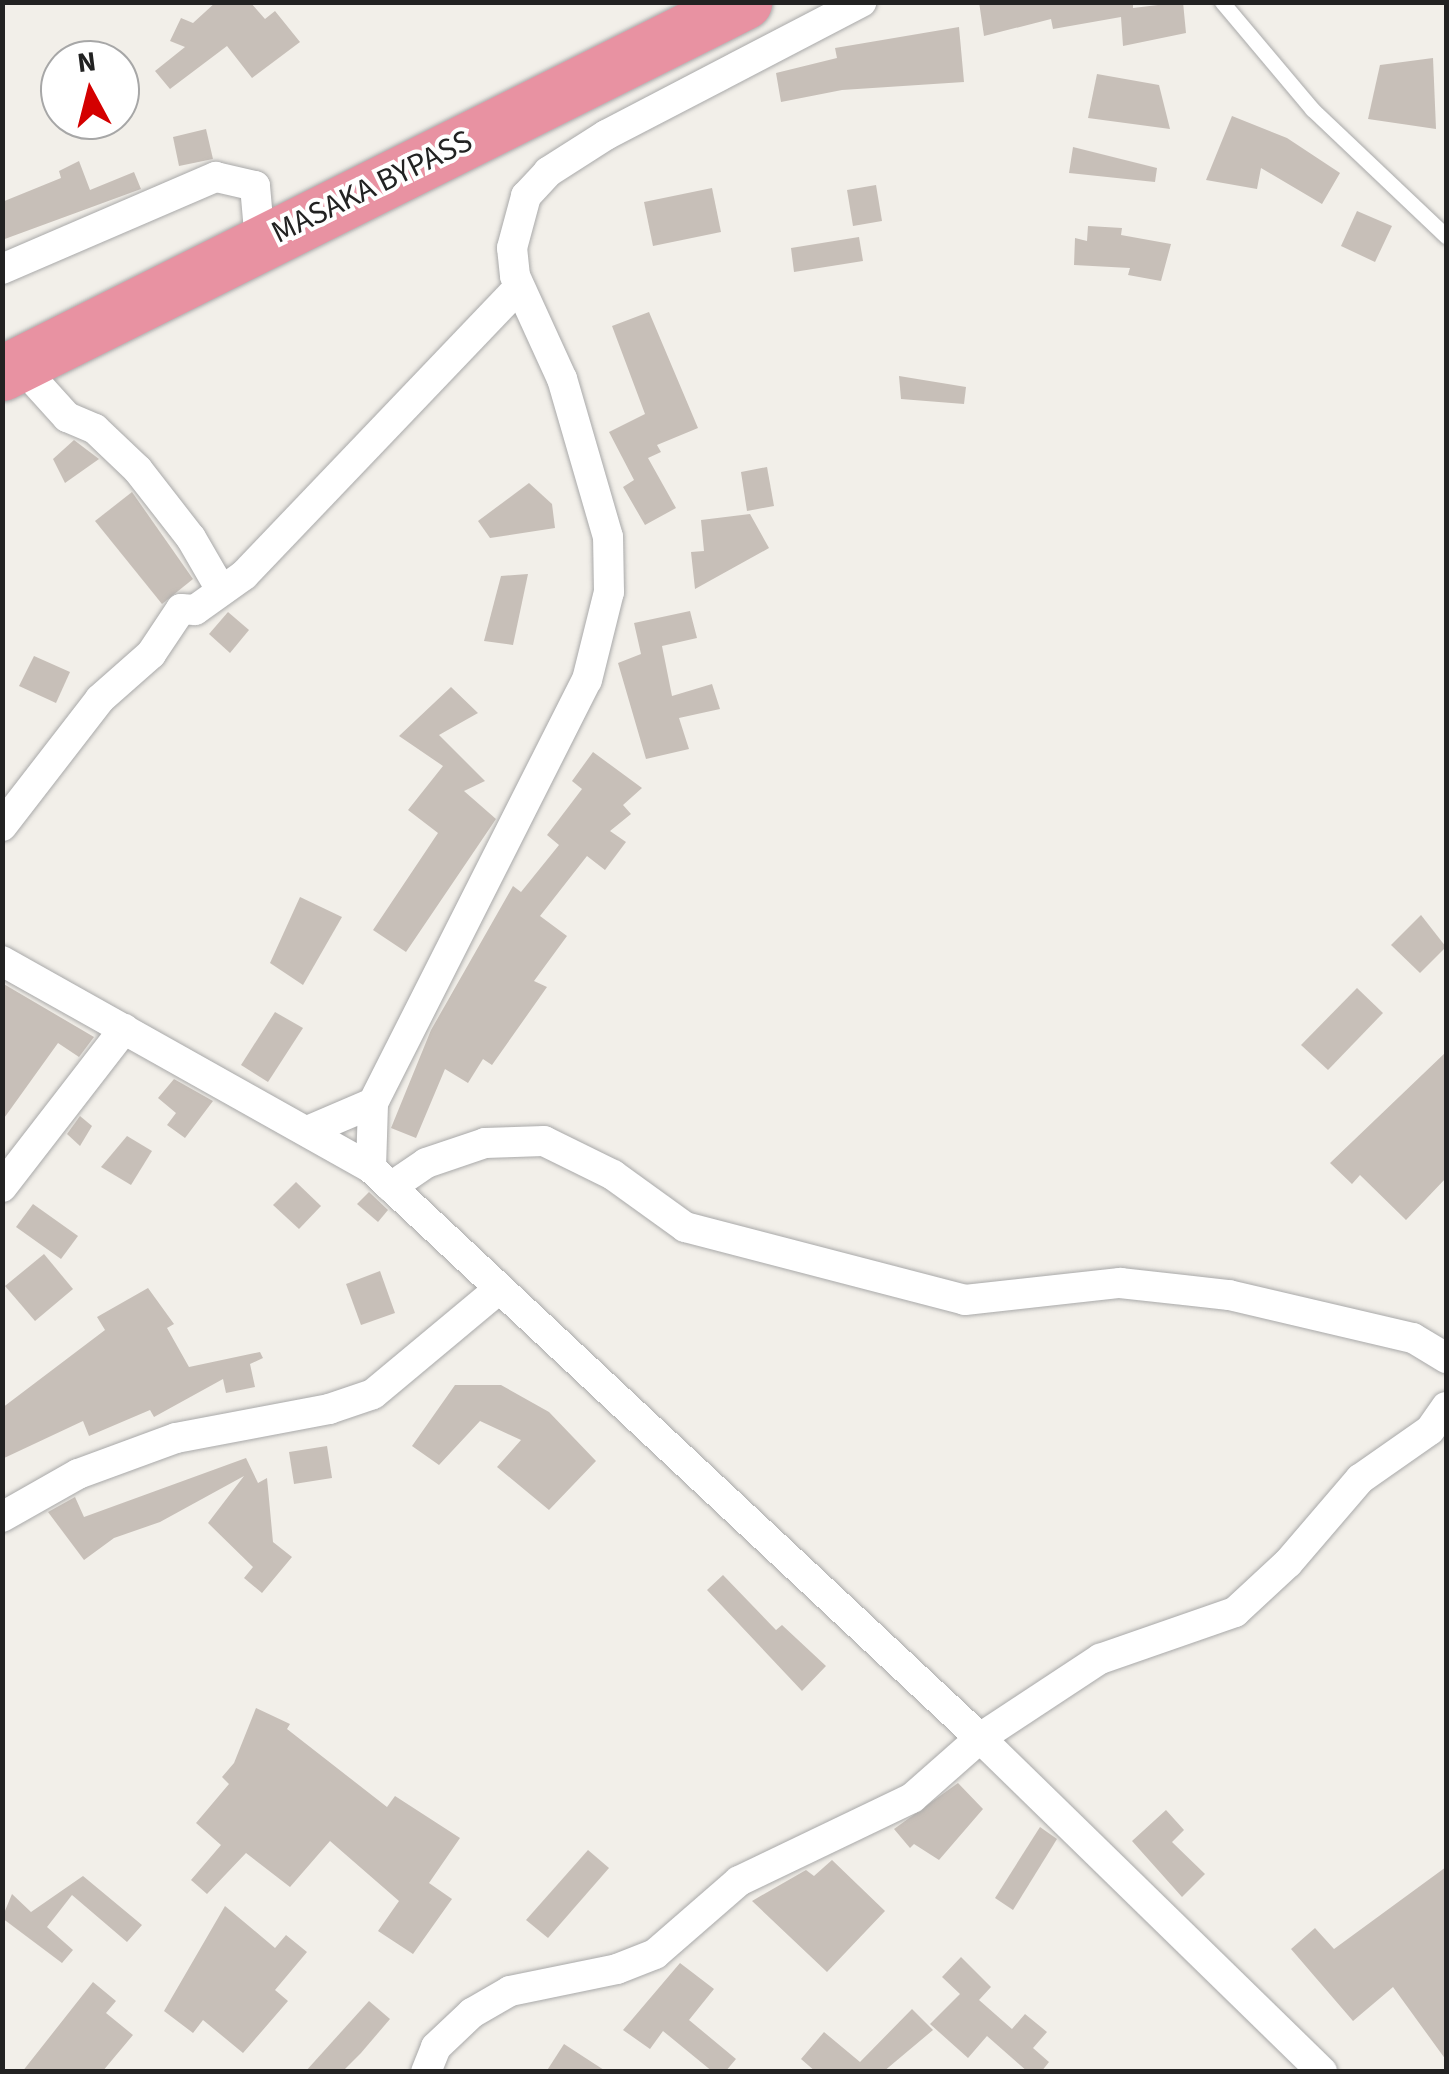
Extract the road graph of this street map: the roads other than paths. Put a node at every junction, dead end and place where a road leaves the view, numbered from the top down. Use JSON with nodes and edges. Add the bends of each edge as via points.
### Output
{"nodes":[{"id":1,"x":744,"y":2,"type":"edge"},
{"id":2,"x":862,"y":2,"type":"edge"},
{"id":3,"x":1222,"y":2,"type":"edge"},
{"id":4,"x":1446,"y":236,"type":"edge"},
{"id":5,"x":260,"y":242,"type":"junction"},
{"id":6,"x":2,"y":269,"type":"edge"},
{"id":7,"x":519,"y":287,"type":"junction"},
{"id":8,"x":2,"y":376,"type":"edge"},
{"id":9,"x":220,"y":588,"type":"junction"},
{"id":10,"x":2,"y":826,"type":"edge"},
{"id":11,"x":2,"y":961,"type":"edge"},
{"id":12,"x":124,"y":1029,"type":"junction"},
{"id":13,"x":373,"y":1102,"type":"junction"},
{"id":14,"x":312,"y":1129,"type":"junction"},
{"id":15,"x":381,"y":1177,"type":"junction"},
{"id":16,"x":2,"y":1187,"type":"edge"},
{"id":17,"x":498,"y":1290,"type":"junction"},
{"id":18,"x":1446,"y":1358,"type":"edge"},
{"id":19,"x":1446,"y":1407,"type":"edge"},
{"id":20,"x":2,"y":1517,"type":"edge"},
{"id":21,"x":980,"y":1738,"type":"junction"},
{"id":22,"x":426,"y":2072,"type":"edge"},
{"id":23,"x":1322,"y":2072,"type":"edge"}],
"edges":[{"from":1,"to":5,"type":"highway","name":"MASAKA BYPASS"},
{"from":2,"to":7,"type":"street","via":[[548,172],[516,220],[512,248]]},
{"from":3,"to":4,"type":"lane","via":[[1312,110]]},
{"from":5,"to":6,"type":"street","via":[[255,186],[216,177]]},
{"from":5,"to":8,"type":"highway","name":"MASAKA BYPASS"},
{"from":7,"to":9,"type":"street","via":[[308,512],[244,575]]},
{"from":7,"to":13,"type":"street","via":[[562,379],[608,537],[606,608],[588,680]]},
{"from":8,"to":9,"type":"street","via":[[29,375],[67,417],[95,429],[138,470],[192,538]]},
{"from":9,"to":10,"type":"street","via":[[195,610],[181,609],[152,654],[100,699]]},
{"from":11,"to":12,"type":"street"},
{"from":12,"to":14,"type":"street"},
{"from":12,"to":16,"type":"street"},
{"from":13,"to":14,"type":"street"},
{"from":13,"to":15,"type":"street"},
{"from":14,"to":15,"type":"street"},
{"from":15,"to":17,"type":"street"},
{"from":15,"to":18,"type":"street","via":[[485,1143],[544,1141],[613,1175],[684,1226],[965,1300],[1120,1283],[1229,1295],[1413,1338]]},
{"from":17,"to":20,"type":"street","via":[[373,1394],[329,1409],[176,1438],[78,1474]]},
{"from":17,"to":21,"type":"street"},
{"from":19,"to":21,"type":"street","via":[[1430,1430],[1360,1480],[1288,1564],[1235,1612],[1100,1659]]},
{"from":21,"to":22,"type":"street","via":[[912,1798],[739,1880],[654,1954],[617,1969],[510,1991],[472,2012],[436,2047]]},
{"from":21,"to":23,"type":"street"}]}
